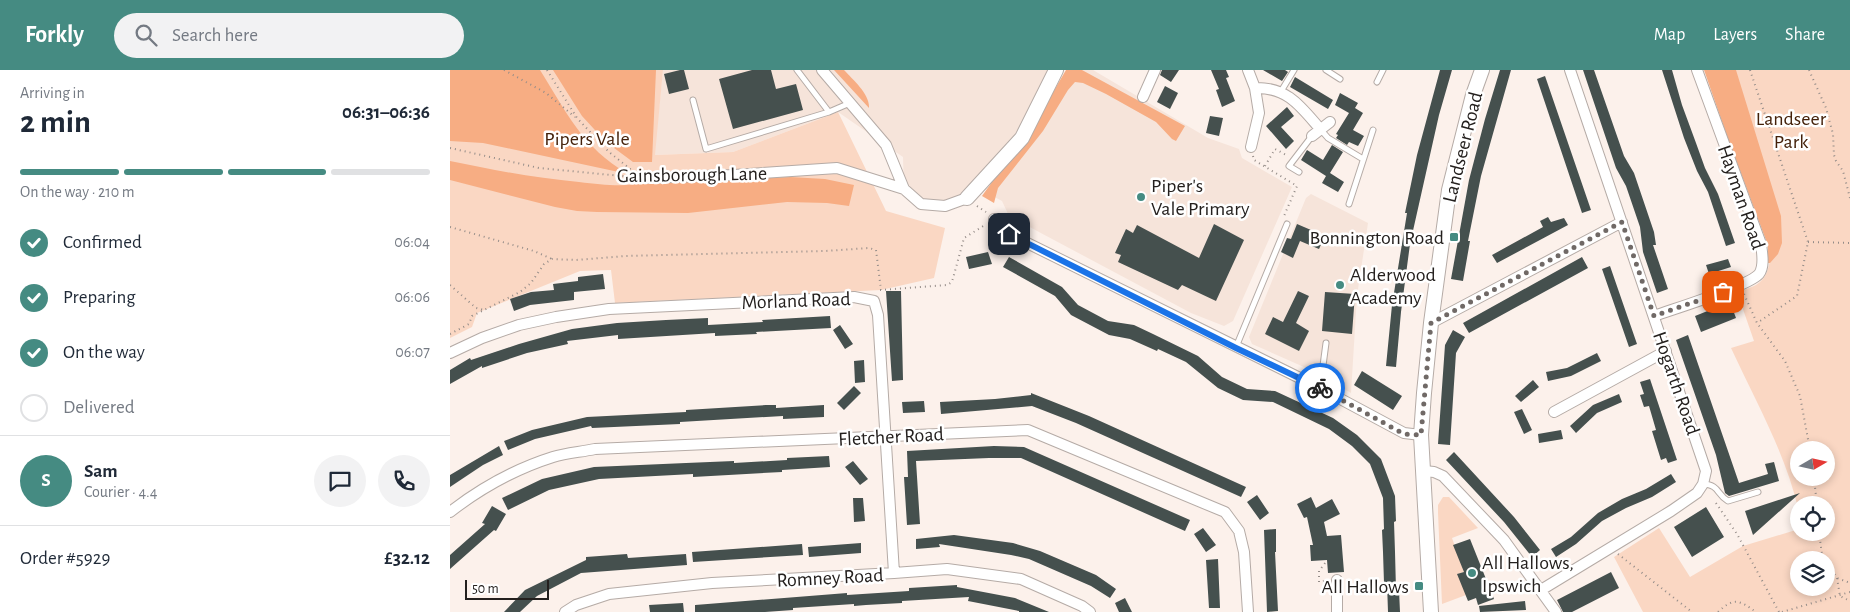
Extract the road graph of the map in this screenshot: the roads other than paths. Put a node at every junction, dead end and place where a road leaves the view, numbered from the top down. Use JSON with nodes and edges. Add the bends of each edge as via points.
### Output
{"nodes":[{"id":1,"x":797,"y":70,"type":"edge"},
{"id":2,"x":822,"y":70,"type":"edge"},
{"id":3,"x":1056,"y":70,"type":"edge"},
{"id":4,"x":1156,"y":70,"type":"edge"},
{"id":5,"x":1248,"y":70,"type":"edge"},
{"id":6,"x":1294,"y":70,"type":"edge"},
{"id":7,"x":1326,"y":70,"type":"edge"},
{"id":8,"x":1383,"y":70,"type":"edge"},
{"id":9,"x":1482,"y":70,"type":"edge"},
{"id":10,"x":1570,"y":70,"type":"edge"},
{"id":11,"x":1697,"y":70,"type":"edge"},
{"id":12,"x":1340,"y":79,"type":"dead end"},
{"id":13,"x":1377,"y":82,"type":"dead end"},
{"id":14,"x":1255,"y":88,"type":"junction"},
{"id":15,"x":1280,"y":93,"type":"junction"},
{"id":16,"x":1143,"y":96,"type":"dead end"},
{"id":17,"x":693,"y":100,"type":"dead end"},
{"id":18,"x":851,"y":103,"type":"junction"},
{"id":19,"x":829,"y":112,"type":"junction"},
{"id":20,"x":1330,"y":122,"type":"dead end"},
{"id":21,"x":1321,"y":130,"type":"junction"},
{"id":22,"x":1373,"y":130,"type":"dead end"},
{"id":23,"x":1312,"y":136,"type":"joint"},
{"id":24,"x":1251,"y":147,"type":"road end"},
{"id":25,"x":1363,"y":159,"type":"junction"},
{"id":26,"x":1299,"y":172,"type":"dead end"},
{"id":27,"x":642,"y":178,"type":"road end"},
{"id":28,"x":904,"y":189,"type":"junction"},
{"id":29,"x":967,"y":198,"type":"joint"},
{"id":30,"x":1349,"y":204,"type":"dead end"},
{"id":31,"x":994,"y":219,"type":"road end"},
{"id":32,"x":1622,"y":222,"type":"junction"},
{"id":33,"x":1287,"y":224,"type":"road end"},
{"id":34,"x":1654,"y":316,"type":"junction"},
{"id":35,"x":1431,"y":323,"type":"junction"},
{"id":36,"x":1326,"y":343,"type":"dead end"},
{"id":37,"x":1236,"y":348,"type":"junction"},
{"id":38,"x":1666,"y":351,"type":"junction"},
{"id":39,"x":450,"y":353,"type":"edge"},
{"id":40,"x":1320,"y":388,"type":"junction"},
{"id":41,"x":1554,"y":412,"type":"dead end"},
{"id":42,"x":1421,"y":435,"type":"junction"},
{"id":43,"x":885,"y":437,"type":"junction"},
{"id":44,"x":1424,"y":471,"type":"junction"},
{"id":45,"x":1704,"y":484,"type":"junction"},
{"id":46,"x":1758,"y":492,"type":"dead end"},
{"id":47,"x":450,"y":512,"type":"edge"},
{"id":48,"x":894,"y":574,"type":"junction"},
{"id":49,"x":1337,"y":580,"type":"road end"},
{"id":50,"x":1541,"y":590,"type":"junction"},
{"id":51,"x":566,"y":612,"type":"edge"},
{"id":52,"x":1090,"y":612,"type":"edge"},
{"id":53,"x":1248,"y":612,"type":"edge"},
{"id":54,"x":1337,"y":612,"type":"edge"},
{"id":55,"x":1431,"y":612,"type":"edge"},
{"id":56,"x":1556,"y":612,"type":"edge"}],
"edges":[{"from":1,"to":19,"type":"lane"},
{"from":2,"to":18,"type":"street"},
{"from":3,"to":29,"type":"street","via":[[1022,138]]},
{"from":4,"to":16,"type":"street"},
{"from":5,"to":14,"type":"street"},
{"from":6,"to":15,"type":"lane"},
{"from":7,"to":12,"type":"lane"},
{"from":8,"to":13,"type":"lane"},
{"from":9,"to":35,"type":"street","name":"Landseer Road","via":[[1449,190]]},
{"from":10,"to":32,"type":"street","name":"Hogarth Road"},
{"from":11,"to":34,"type":"street","name":"Hayman Road","via":[[1760,244],[1763,263],[1759,274],[1740,285]]},
{"from":14,"to":15,"type":"street","via":[[1269,87]]},
{"from":14,"to":24,"type":"street","via":[[1259,112]]},
{"from":15,"to":21,"type":"street","via":[[1299,104]]},
{"from":17,"to":19,"type":"lane","via":[[706,149]]},
{"from":18,"to":19,"type":"lane"},
{"from":18,"to":28,"type":"street","via":[[886,145]]},
{"from":20,"to":21,"type":"street"},
{"from":21,"to":23,"type":"street"},
{"from":21,"to":25,"type":"lane","via":[[1328,138]]},
{"from":22,"to":25,"type":"lane"},
{"from":23,"to":26,"type":"lane","via":[[1289,166]]},
{"from":25,"to":30,"type":"lane"},
{"from":27,"to":28,"type":"street","name":"Gainsborough Lane","via":[[837,168]]},
{"from":28,"to":29,"type":"street","via":[[921,204],[945,206]]},
{"from":31,"to":37,"type":"street","via":[[1009,234]]},
{"from":32,"to":34,"type":"street","name":"Hogarth Road"},
{"from":32,"to":35,"type":"street"},
{"from":33,"to":37,"type":"lane"},
{"from":34,"to":38,"type":"street","name":"Hogarth Road"},
{"from":35,"to":42,"type":"street","name":"Landseer Road"},
{"from":36,"to":40,"type":"lane"},
{"from":37,"to":40,"type":"street"},
{"from":38,"to":41,"type":"street"},
{"from":38,"to":45,"type":"street","name":"Hogarth Road","via":[[1706,470]]},
{"from":39,"to":43,"type":"street","name":"Morland Road","via":[[520,325],[609,309],[854,297],[874,301],[878,315]]},
{"from":40,"to":42,"type":"street","via":[[1404,434]]},
{"from":42,"to":44,"type":"street","name":"Landseer Road"},
{"from":43,"to":47,"type":"street","name":"Fletcher Road","via":[[595,449],[554,456],[474,493]]},
{"from":43,"to":48,"type":"street","name":"Morland Road"},
{"from":43,"to":53,"type":"street","name":"Fletcher Road","via":[[1028,430],[1225,512],[1239,531],[1244,552]]},
{"from":44,"to":50,"type":"street","via":[[1443,476],[1463,496],[1504,540]]},
{"from":44,"to":55,"type":"street","name":"Landseer Road"},
{"from":45,"to":46,"type":"lane","via":[[1712,484],[1728,501]]},
{"from":45,"to":50,"type":"street","via":[[1697,493],[1671,511]]},
{"from":48,"to":51,"type":"street","name":"Romney Road","via":[[712,583],[609,594],[576,605]]},
{"from":48,"to":52,"type":"street","name":"Romney Road","via":[[947,569],[1021,579]]},
{"from":49,"to":54,"type":"street"},
{"from":50,"to":56,"type":"street"}]}
